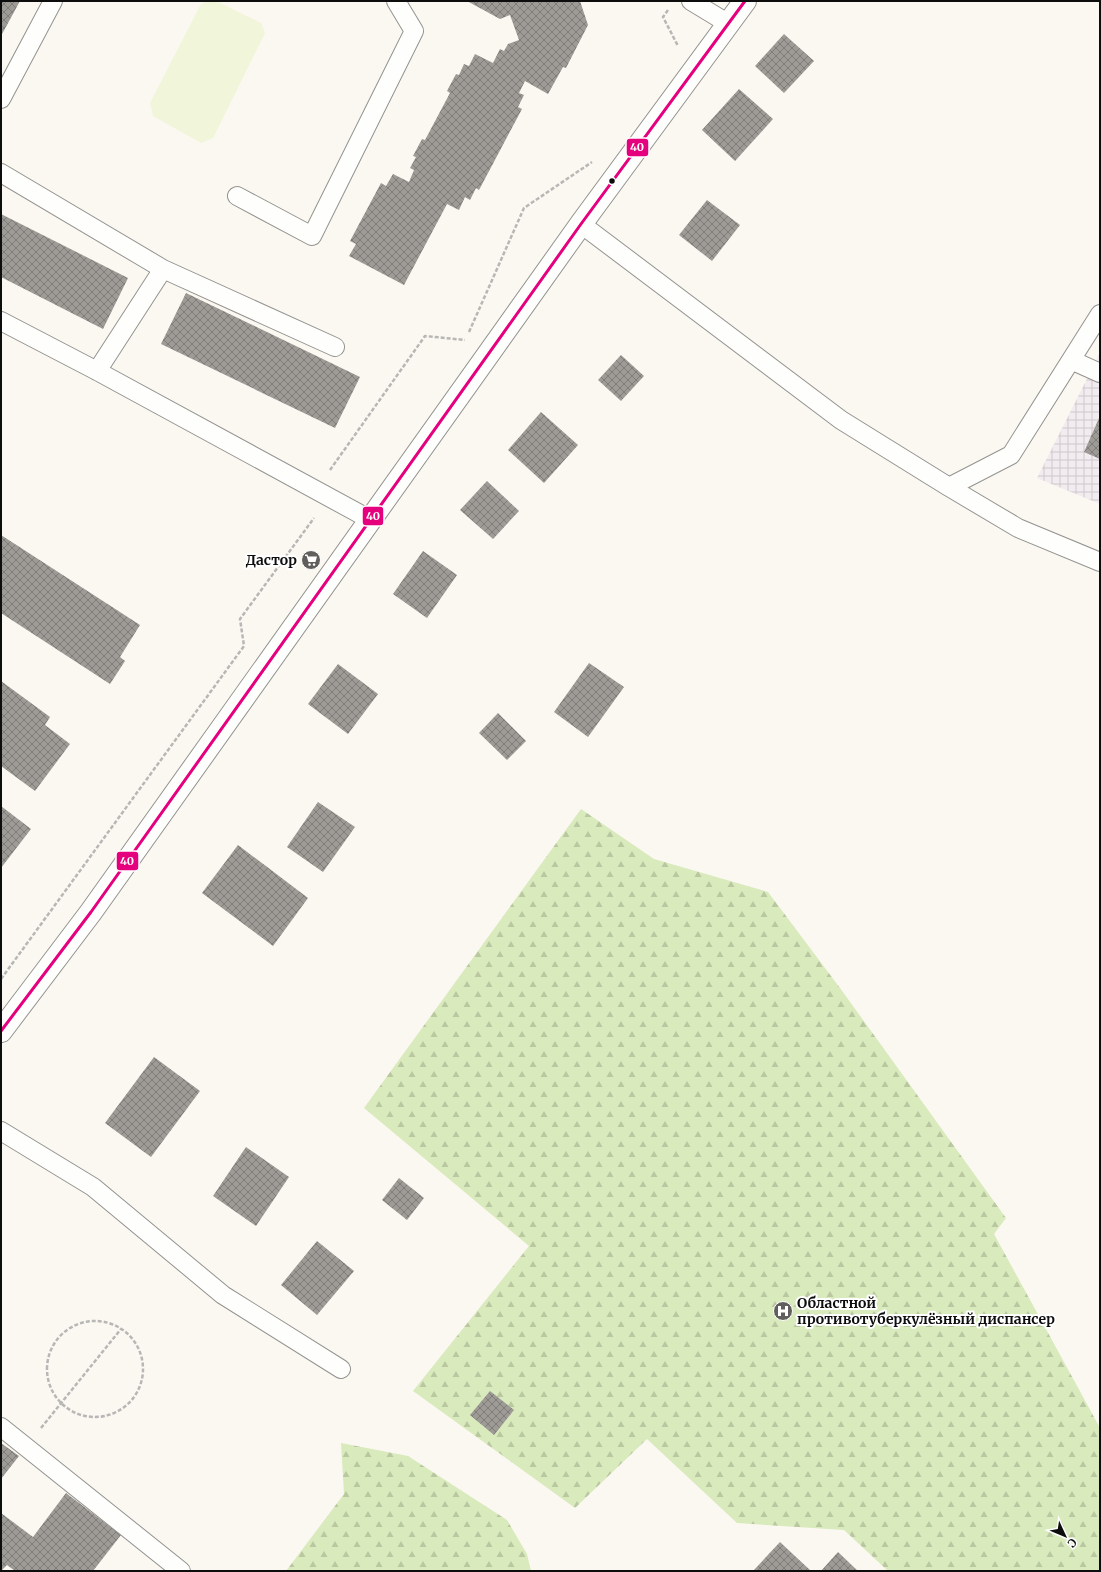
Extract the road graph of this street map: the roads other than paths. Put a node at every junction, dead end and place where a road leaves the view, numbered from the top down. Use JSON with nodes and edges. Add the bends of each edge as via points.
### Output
{"nodes":[{"id":1,"x":53,"y":1,"type":"edge"},
{"id":2,"x":396,"y":1,"type":"edge"},
{"id":3,"x":691,"y":1,"type":"edge"},
{"id":4,"x":744,"y":1,"type":"edge"},
{"id":5,"x":729,"y":24,"type":"junction"},
{"id":6,"x":1,"y":98,"type":"edge"},
{"id":7,"x":1,"y":173,"type":"edge"},
{"id":8,"x":237,"y":196,"type":"dead end"},
{"id":9,"x":581,"y":224,"type":"junction"},
{"id":10,"x":163,"y":269,"type":"junction"},
{"id":11,"x":1100,"y":314,"type":"edge"},
{"id":12,"x":1,"y":321,"type":"edge"},
{"id":13,"x":335,"y":347,"type":"dead end"},
{"id":14,"x":1071,"y":360,"type":"junction"},
{"id":15,"x":97,"y":371,"type":"junction"},
{"id":16,"x":1100,"y":373,"type":"edge"},
{"id":17,"x":949,"y":487,"type":"junction"},
{"id":18,"x":371,"y":520,"type":"junction"},
{"id":19,"x":1100,"y":562,"type":"edge"},
{"id":20,"x":1,"y":1031,"type":"edge"},
{"id":21,"x":1,"y":1131,"type":"edge"},
{"id":22,"x":341,"y":1370,"type":"dead end"},
{"id":23,"x":1,"y":1427,"type":"edge"},
{"id":24,"x":181,"y":1571,"type":"edge"}],
"edges":[{"from":1,"to":6,"type":"lane"},
{"from":2,"to":8,"type":"lane","via":[[414,31],[312,236]]},
{"from":3,"to":5,"type":"lane"},
{"from":4,"to":5,"type":"street"},
{"from":5,"to":9,"type":"street"},
{"from":7,"to":10,"type":"lane"},
{"from":9,"to":17,"type":"lane","via":[[840,420]]},
{"from":9,"to":18,"type":"street"},
{"from":10,"to":13,"type":"lane"},
{"from":10,"to":15,"type":"lane"},
{"from":11,"to":14,"type":"lane"},
{"from":12,"to":15,"type":"lane"},
{"from":14,"to":16,"type":"lane"},
{"from":14,"to":17,"type":"lane","via":[[1011,455]]},
{"from":15,"to":18,"type":"lane"},
{"from":17,"to":19,"type":"lane","via":[[1018,528]]},
{"from":18,"to":20,"type":"street","via":[[91,912]]},
{"from":21,"to":22,"type":"lane","via":[[93,1187],[223,1295]]},
{"from":23,"to":24,"type":"lane"}]}
